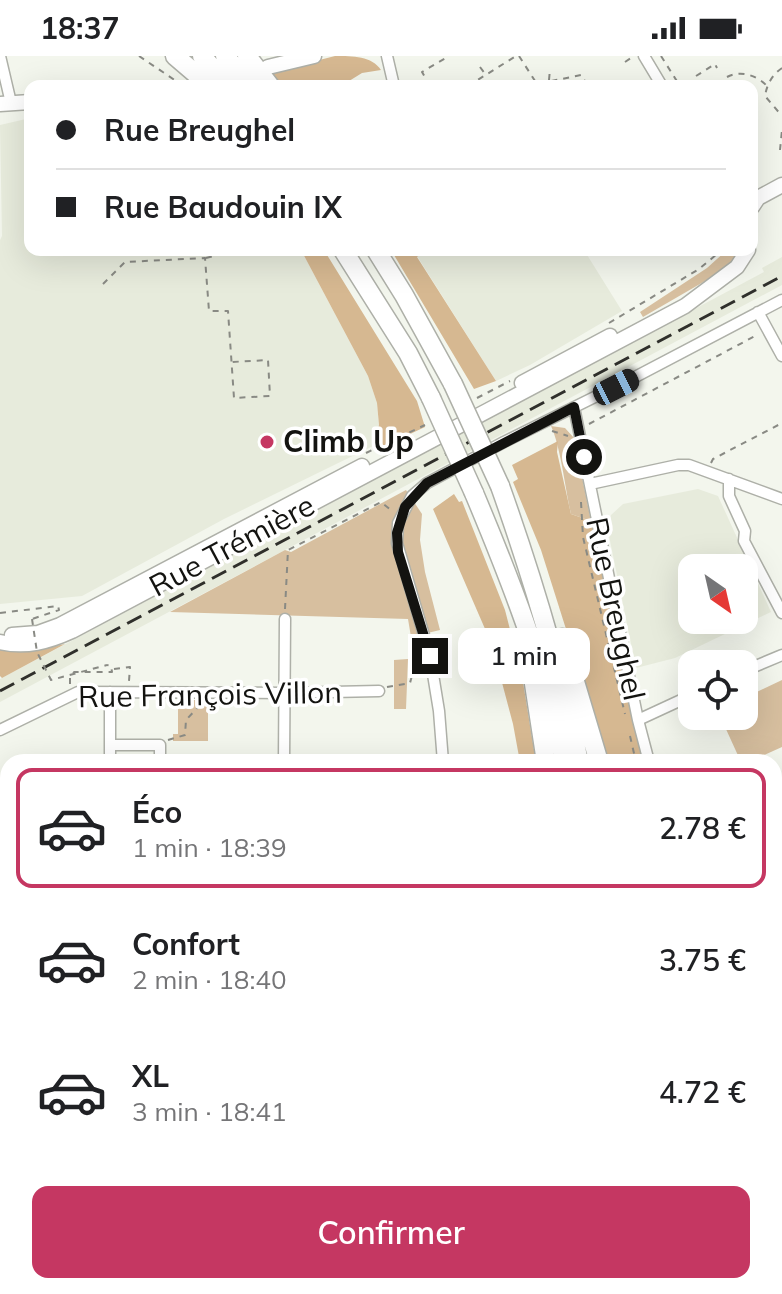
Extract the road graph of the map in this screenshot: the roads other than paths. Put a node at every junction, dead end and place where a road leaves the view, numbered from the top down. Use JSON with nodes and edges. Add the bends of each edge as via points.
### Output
{"nodes":[{"id":1,"x":0,"y":56,"type":"edge"},
{"id":2,"x":175,"y":56,"type":"edge"},
{"id":3,"x":202,"y":56,"type":"edge"},
{"id":4,"x":225,"y":56,"type":"edge"},
{"id":5,"x":247,"y":56,"type":"edge"},
{"id":6,"x":314,"y":56,"type":"edge"},
{"id":7,"x":387,"y":56,"type":"edge"},
{"id":8,"x":644,"y":56,"type":"edge"},
{"id":9,"x":268,"y":67,"type":"dead end"},
{"id":10,"x":203,"y":80,"type":"edge"},
{"id":11,"x":223,"y":80,"type":"edge"},
{"id":12,"x":246,"y":80,"type":"edge"},
{"id":13,"x":265,"y":80,"type":"edge"},
{"id":14,"x":393,"y":80,"type":"edge"},
{"id":15,"x":658,"y":80,"type":"edge"},
{"id":16,"x":6,"y":103,"type":"edge"},
{"id":17,"x":782,"y":185,"type":"edge"},
{"id":18,"x":758,"y":198,"type":"edge"},
{"id":19,"x":347,"y":256,"type":"edge"},
{"id":20,"x":380,"y":256,"type":"edge"},
{"id":21,"x":745,"y":256,"type":"edge"},
{"id":22,"x":782,"y":300,"type":"edge"},
{"id":23,"x":758,"y":312,"type":"junction"},
{"id":24,"x":782,"y":356,"type":"edge"},
{"id":25,"x":574,"y":407,"type":"junction"},
{"id":26,"x":456,"y":424,"type":"junction"},
{"id":27,"x":729,"y":479,"type":"junction"},
{"id":28,"x":590,"y":484,"type":"junction"},
{"id":29,"x":782,"y":499,"type":"edge"},
{"id":30,"x":522,"y":546,"type":"junction"},
{"id":31,"x":501,"y":558,"type":"junction"},
{"id":32,"x":782,"y":613,"type":"edge"},
{"id":33,"x":285,"y":619,"type":"road end"},
{"id":34,"x":0,"y":633,"type":"edge"},
{"id":35,"x":0,"y":642,"type":"edge"},
{"id":36,"x":782,"y":655,"type":"edge"},
{"id":37,"x":758,"y":665,"type":"edge"},
{"id":38,"x":379,"y":691,"type":"road end"},
{"id":39,"x":110,"y":692,"type":"junction"},
{"id":40,"x":285,"y":693,"type":"junction"},
{"id":41,"x":678,"y":701,"type":"edge"},
{"id":42,"x":632,"y":720,"type":"junction"},
{"id":43,"x":0,"y":730,"type":"edge"},
{"id":44,"x":110,"y":745,"type":"junction"},
{"id":45,"x":110,"y":754,"type":"edge"},
{"id":46,"x":160,"y":754,"type":"edge"},
{"id":47,"x":284,"y":754,"type":"edge"},
{"id":48,"x":442,"y":754,"type":"edge"},
{"id":49,"x":545,"y":754,"type":"edge"},
{"id":50,"x":563,"y":754,"type":"edge"},
{"id":51,"x":577,"y":754,"type":"edge"},
{"id":52,"x":597,"y":754,"type":"edge"},
{"id":53,"x":646,"y":754,"type":"edge"}],
"edges":[{"from":1,"to":16,"type":"street"},
{"from":2,"to":10,"type":"highway"},
{"from":3,"to":11,"type":"highway"},
{"from":4,"to":12,"type":"highway"},
{"from":5,"to":13,"type":"highway"},
{"from":6,"to":9,"type":"main road"},
{"from":7,"to":14,"type":"street"},
{"from":8,"to":15,"type":"street"},
{"from":17,"to":18,"type":"main road"},
{"from":19,"to":31,"type":"highway","bridge":true,"via":[[431,398]]},
{"from":20,"to":30,"type":"highway","bridge":true,"via":[[453,384]]},
{"from":21,"to":26,"type":"main road","via":[[729,274],[545,369]]},
{"from":22,"to":23,"type":"street"},
{"from":23,"to":24,"type":"street"},
{"from":23,"to":25,"type":"street"},
{"from":25,"to":28,"type":"street","name":"Rue Breughel"},
{"from":25,"to":48,"type":"street","via":[[427,483],[412,496],[401,517],[398,552],[427,643]]},
{"from":26,"to":34,"type":"main road","name":"Rue Trémière","via":[[341,476],[60,625],[25,635]]},
{"from":26,"to":35,"type":"main road","name":"Rue Trémière","via":[[72,631],[32,645]]},
{"from":27,"to":28,"type":"street","via":[[678,465]]},
{"from":27,"to":29,"type":"street"},
{"from":27,"to":32,"type":"street","via":[[744,541]]},
{"from":28,"to":42,"type":"street","name":"Rue Breughel"},
{"from":30,"to":51,"type":"highway"},
{"from":30,"to":52,"type":"highway","via":[[546,589]]},
{"from":31,"to":49,"type":"highway","via":[[539,706]]},
{"from":31,"to":50,"type":"highway","via":[[535,649]]},
{"from":33,"to":40,"type":"street"},
{"from":36,"to":37,"type":"street"},
{"from":38,"to":40,"type":"street","name":"Rue François Villon"},
{"from":39,"to":40,"type":"street","name":"Rue François Villon"},
{"from":39,"to":43,"type":"street","name":"Rue François Villon","via":[[73,693]]},
{"from":39,"to":44,"type":"street"},
{"from":40,"to":47,"type":"street"},
{"from":41,"to":42,"type":"street"},
{"from":42,"to":53,"type":"street","name":"Rue Breughel"},
{"from":44,"to":45,"type":"street"},
{"from":44,"to":46,"type":"street","via":[[160,745]]}]}
